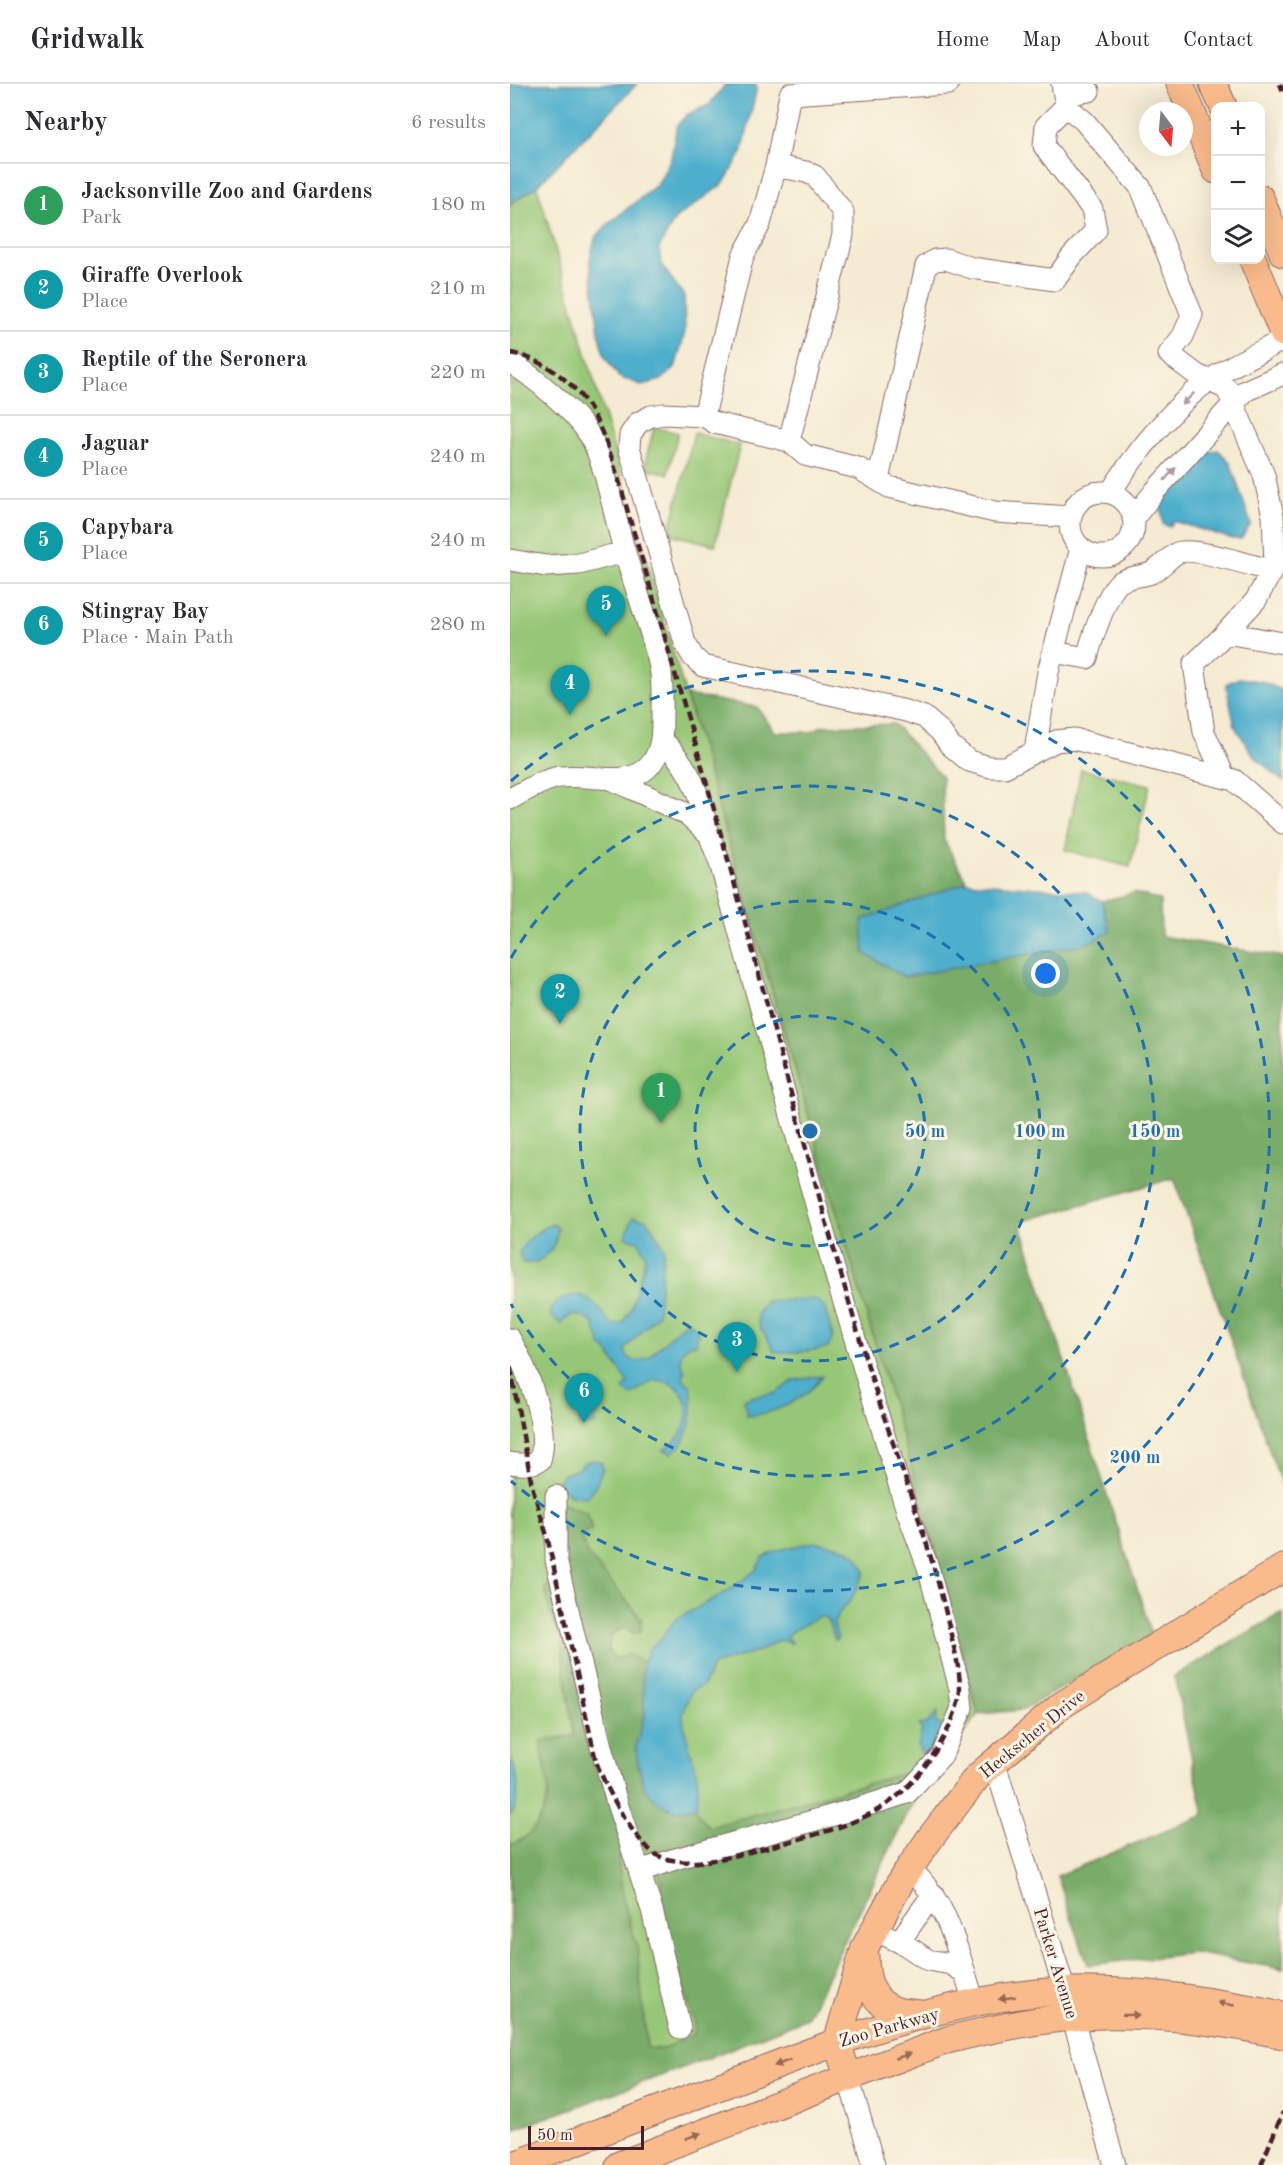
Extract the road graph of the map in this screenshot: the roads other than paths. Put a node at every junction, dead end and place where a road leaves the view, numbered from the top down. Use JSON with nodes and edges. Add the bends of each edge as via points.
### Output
{"nodes":[{"id":1,"x":948,"y":84,"type":"edge"},
{"id":2,"x":1180,"y":84,"type":"edge"},
{"id":3,"x":1213,"y":84,"type":"edge"},
{"id":4,"x":1089,"y":91,"type":"dead end"},
{"id":5,"x":1064,"y":95,"type":"edge"},
{"id":6,"x":1221,"y":102,"type":"edge"},
{"id":7,"x":1211,"y":160,"type":"edge"},
{"id":8,"x":776,"y":166,"type":"junction"},
{"id":9,"x":1265,"y":210,"type":"edge"},
{"id":10,"x":1283,"y":253,"type":"edge"},
{"id":11,"x":1254,"y":264,"type":"edge"},
{"id":12,"x":1283,"y":333,"type":"edge"},
{"id":13,"x":1283,"y":340,"type":"edge"},
{"id":14,"x":510,"y":362,"type":"edge"},
{"id":15,"x":1283,"y":374,"type":"edge"},
{"id":16,"x":1210,"y":381,"type":"junction"},
{"id":17,"x":1233,"y":405,"type":"junction"},
{"id":18,"x":704,"y":416,"type":"junction"},
{"id":19,"x":789,"y":441,"type":"junction"},
{"id":20,"x":879,"y":480,"type":"junction"},
{"id":21,"x":1110,"y":493,"type":"junction"},
{"id":22,"x":1071,"y":517,"type":"junction"},
{"id":23,"x":1134,"y":519,"type":"junction"},
{"id":24,"x":1081,"y":548,"type":"junction"},
{"id":25,"x":624,"y":552,"type":"junction"},
{"id":26,"x":510,"y":560,"type":"edge"},
{"id":27,"x":1277,"y":568,"type":"edge"},
{"id":28,"x":1226,"y":633,"type":"junction"},
{"id":29,"x":1283,"y":643,"type":"edge"},
{"id":30,"x":1053,"y":652,"type":"junction"},
{"id":31,"x":662,"y":740,"type":"junction"},
{"id":32,"x":1035,"y":752,"type":"junction"},
{"id":33,"x":1225,"y":778,"type":"junction"},
{"id":34,"x":611,"y":779,"type":"junction"},
{"id":35,"x":510,"y":799,"type":"edge"},
{"id":36,"x":1283,"y":823,"type":"edge"},
{"id":37,"x":708,"y":834,"type":"junction"},
{"id":38,"x":510,"y":1339,"type":"edge"},
{"id":39,"x":510,"y":1463,"type":"edge"},
{"id":40,"x":556,"y":1496,"type":"dead end"},
{"id":41,"x":1283,"y":1568,"type":"edge"},
{"id":42,"x":994,"y":1761,"type":"junction"},
{"id":43,"x":910,"y":1868,"type":"junction"},
{"id":44,"x":640,"y":1871,"type":"junction"},
{"id":45,"x":933,"y":1894,"type":"junction"},
{"id":46,"x":870,"y":1939,"type":"junction"},
{"id":47,"x":899,"y":1942,"type":"junction"},
{"id":48,"x":965,"y":1973,"type":"junction"},
{"id":49,"x":1065,"y":1991,"type":"junction"},
{"id":50,"x":974,"y":2003,"type":"junction"},
{"id":51,"x":928,"y":2015,"type":"junction"},
{"id":52,"x":1283,"y":2015,"type":"edge"},
{"id":53,"x":1073,"y":2018,"type":"junction"},
{"id":54,"x":680,"y":2028,"type":"dead end"},
{"id":55,"x":1271,"y":2032,"type":"edge"},
{"id":56,"x":1283,"y":2041,"type":"edge"},
{"id":57,"x":837,"y":2042,"type":"junction"},
{"id":58,"x":848,"y":2077,"type":"junction"},
{"id":59,"x":626,"y":2164,"type":"edge"},
{"id":60,"x":514,"y":2165,"type":"edge"},
{"id":61,"x":874,"y":2165,"type":"edge"},
{"id":62,"x":1115,"y":2165,"type":"edge"}],
"edges":[{"from":1,"to":8,"type":"street","via":[[790,94]]},
{"from":2,"to":7,"type":"main road"},
{"from":3,"to":6,"type":"main road"},
{"from":4,"to":5,"type":"street"},
{"from":5,"to":16,"type":"street","via":[[1141,188],[1192,315],[1169,354]]},
{"from":5,"to":20,"type":"street","via":[[1046,126],[1044,146],[1092,209],[1096,230],[1055,280],[972,268],[946,259],[927,266]]},
{"from":8,"to":18,"type":"street","via":[[760,224],[743,256]]},
{"from":8,"to":19,"type":"street","via":[[815,176],[843,212],[843,235]]},
{"from":9,"to":10,"type":"main road"},
{"from":11,"to":12,"type":"main road"},
{"from":13,"to":16,"type":"street"},
{"from":14,"to":25,"type":"street","via":[[577,417],[590,437]]},
{"from":15,"to":17,"type":"street","via":[[1245,391]]},
{"from":16,"to":17,"type":"street","via":[[1227,389]]},
{"from":16,"to":21,"type":"street","one_way":true,"via":[[1192,393],[1133,457]]},
{"from":23,"to":17,"type":"street","one_way":true,"via":[[1155,490]]},
{"from":17,"to":27,"type":"street","via":[[1264,475],[1273,516]]},
{"from":18,"to":19,"type":"street","via":[[715,423]]},
{"from":18,"to":32,"type":"street","via":[[651,416],[638,423],[630,435],[629,447],[685,643],[693,657],[703,666],[924,717],[969,761],[990,767],[1005,767]]},
{"from":19,"to":20,"type":"street","via":[[806,455],[858,468]]},
{"from":20,"to":22,"type":"street","via":[[889,487],[995,512]]},
{"from":21,"to":22,"type":"street","via":[[1085,496]]},
{"from":21,"to":23,"type":"street","via":[[1124,501]]},
{"from":22,"to":24,"type":"street","via":[[1071,533]]},
{"from":23,"to":24,"type":"street","via":[[1130,539],[1114,554],[1093,555]]},
{"from":24,"to":30,"type":"street"},
{"from":25,"to":26,"type":"street","via":[[579,564],[546,566]]},
{"from":25,"to":31,"type":"street","via":[[660,669]]},
{"from":27,"to":28,"type":"street","via":[[1256,600]]},
{"from":27,"to":30,"type":"street","via":[[1199,552],[1177,553],[1157,570],[1117,584],[1087,658]]},
{"from":28,"to":29,"type":"street"},
{"from":28,"to":33,"type":"street","via":[[1194,664],[1204,732]]},
{"from":30,"to":32,"type":"street"},
{"from":31,"to":34,"type":"street","via":[[650,767],[633,776]]},
{"from":31,"to":37,"type":"street","via":[[680,758],[694,783]]},
{"from":32,"to":33,"type":"street","via":[[1056,741],[1074,739]]},
{"from":33,"to":36,"type":"street","via":[[1234,780]]},
{"from":34,"to":35,"type":"street","via":[[557,777]]},
{"from":34,"to":37,"type":"street","via":[[688,815]]},
{"from":37,"to":44,"type":"street","via":[[720,863],[838,1283],[907,1512],[928,1567],[962,1708],[942,1755],[907,1793]]},
{"from":38,"to":39,"type":"street","via":[[532,1386],[542,1452],[540,1460],[534,1463]]},
{"from":40,"to":44,"type":"street","via":[[556,1560],[601,1747]]},
{"from":41,"to":42,"type":"main road","name":"Heckscher Drive","via":[[1062,1705]]},
{"from":42,"to":43,"type":"main road","name":"Heckscher Drive","via":[[970,1785]]},
{"from":42,"to":49,"type":"street","name":"Parker Avenue"},
{"from":43,"to":45,"type":"street"},
{"from":43,"to":46,"type":"main road","name":"Heckscher Drive"},
{"from":44,"to":54,"type":"street"},
{"from":45,"to":47,"type":"street"},
{"from":45,"to":48,"type":"street","via":[[952,1930]]},
{"from":46,"to":47,"type":"street"},
{"from":46,"to":51,"type":"main road","via":[[865,1971],[879,2002],[896,2011]]},
{"from":46,"to":57,"type":"main road","name":"Heckscher Drive"},
{"from":47,"to":48,"type":"street","via":[[928,1960],[951,1964]]},
{"from":48,"to":50,"type":"street"},
{"from":49,"to":50,"type":"main road","name":"Zoo Parkway","one_way":true},
{"from":52,"to":49,"type":"main road","name":"Zoo Parkway","one_way":true,"via":[[1165,1994]]},
{"from":49,"to":53,"type":"street","name":"Parker Avenue"},
{"from":50,"to":51,"type":"main road","name":"Zoo Parkway"},
{"from":51,"to":57,"type":"main road","name":"Zoo Parkway"},
{"from":53,"to":55,"type":"main road","name":"Zoo Parkway","one_way":true,"via":[[1160,2016]]},
{"from":58,"to":53,"type":"main road","name":"Zoo Parkway","one_way":true,"via":[[947,2040],[986,2030]]},
{"from":53,"to":62,"type":"street","name":"Parker Avenue"},
{"from":55,"to":56,"type":"main road","name":"Zoo Parkway"},
{"from":57,"to":58,"type":"main road"},
{"from":57,"to":60,"type":"main road","name":"Zoo Parkway","one_way":true},
{"from":59,"to":58,"type":"main road","name":"Zoo Parkway","one_way":true},
{"from":58,"to":61,"type":"street"}]}
